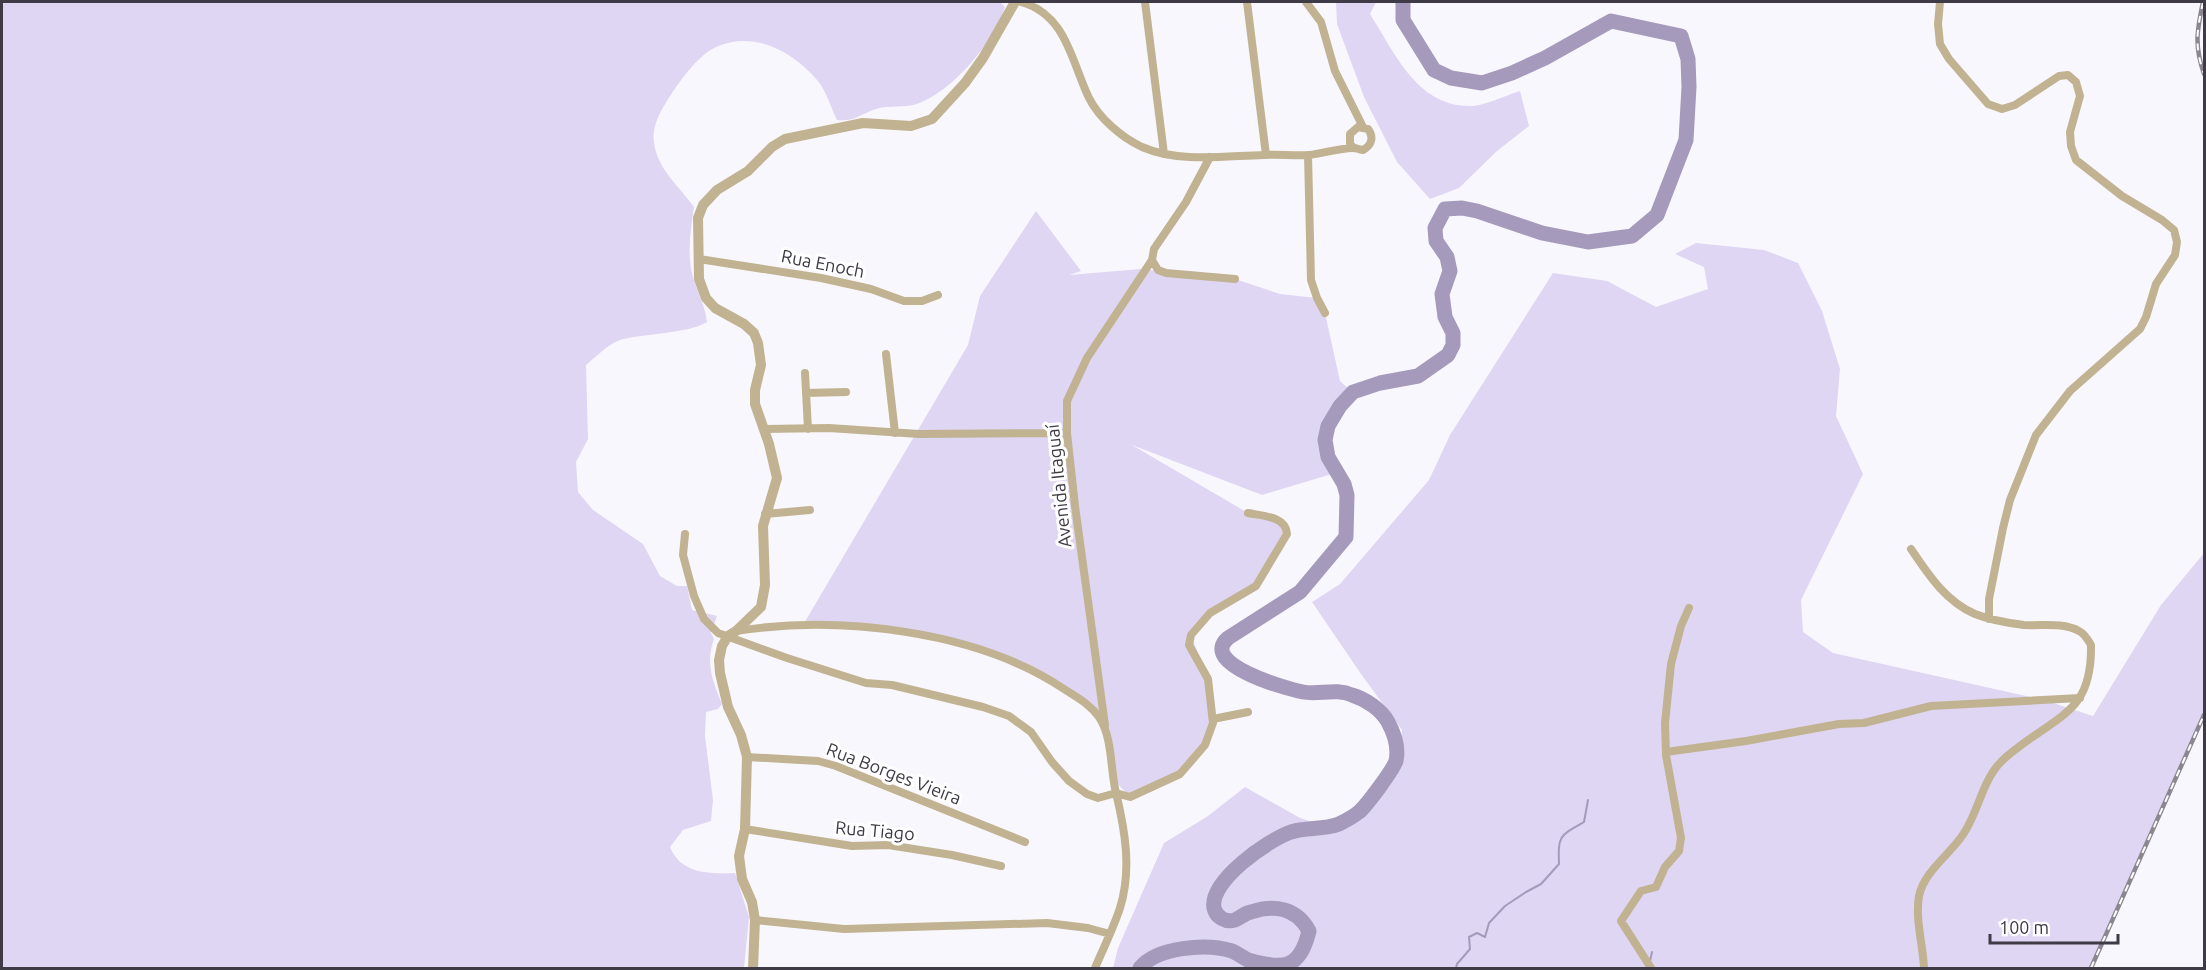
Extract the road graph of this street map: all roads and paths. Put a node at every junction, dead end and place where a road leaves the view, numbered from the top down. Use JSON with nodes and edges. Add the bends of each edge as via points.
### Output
{"nodes":[{"id":1,"x":1015,"y":2,"type":"edge"},
{"id":2,"x":1022,"y":2,"type":"edge"},
{"id":3,"x":1145,"y":2,"type":"edge"},
{"id":4,"x":1247,"y":2,"type":"edge"},
{"id":5,"x":1306,"y":2,"type":"edge"},
{"id":6,"x":1940,"y":2,"type":"edge"},
{"id":7,"x":1035,"y":4,"type":"edge"},
{"id":8,"x":1363,"y":127,"type":"junction"},
{"id":9,"x":1354,"y":148,"type":"junction"},
{"id":10,"x":1164,"y":153,"type":"junction"},
{"id":11,"x":1266,"y":155,"type":"junction"},
{"id":12,"x":1308,"y":155,"type":"junction"},
{"id":13,"x":1210,"y":158,"type":"junction"},
{"id":14,"x":699,"y":259,"type":"junction"},
{"id":15,"x":1152,"y":260,"type":"junction"},
{"id":16,"x":1235,"y":279,"type":"dead end"},
{"id":17,"x":938,"y":295,"type":"dead end"},
{"id":18,"x":1325,"y":313,"type":"dead end"},
{"id":19,"x":886,"y":354,"type":"dead end"},
{"id":20,"x":805,"y":373,"type":"dead end"},
{"id":21,"x":846,"y":392,"type":"dead end"},
{"id":22,"x":806,"y":393,"type":"junction"},
{"id":23,"x":764,"y":429,"type":"junction"},
{"id":24,"x":808,"y":429,"type":"junction"},
{"id":25,"x":895,"y":433,"type":"junction"},
{"id":26,"x":1067,"y":434,"type":"junction"},
{"id":27,"x":810,"y":510,"type":"dead end"},
{"id":28,"x":1248,"y":513,"type":"dead end"},
{"id":29,"x":765,"y":514,"type":"junction"},
{"id":30,"x":685,"y":534,"type":"dead end"},
{"id":31,"x":1911,"y":549,"type":"dead end"},
{"id":32,"x":1689,"y":608,"type":"dead end"},
{"id":33,"x":1989,"y":619,"type":"junction"},
{"id":34,"x":732,"y":634,"type":"junction"},
{"id":35,"x":2080,"y":699,"type":"junction"},
{"id":36,"x":1248,"y":712,"type":"dead end"},
{"id":37,"x":1213,"y":719,"type":"junction"},
{"id":38,"x":1106,"y":731,"type":"junction"},
{"id":39,"x":1666,"y":752,"type":"junction"},
{"id":40,"x":747,"y":757,"type":"junction"},
{"id":41,"x":1116,"y":793,"type":"junction"},
{"id":42,"x":745,"y":829,"type":"junction"},
{"id":43,"x":1025,"y":842,"type":"dead end"},
{"id":44,"x":1001,"y":866,"type":"dead end"},
{"id":45,"x":755,"y":920,"type":"junction"},
{"id":46,"x":1110,"y":934,"type":"junction"},
{"id":47,"x":1651,"y":968,"type":"edge"},
{"id":48,"x":753,"y":969,"type":"edge"},
{"id":49,"x":1095,"y":969,"type":"edge"},
{"id":50,"x":1924,"y":969,"type":"edge"}],
"edges":[{"from":1,"to":14,"type":"street","via":[[983,58],[932,119],[911,126],[863,123],[785,139],[748,171],[717,190],[703,205],[698,218]]},
{"from":2,"to":7,"type":"street"},
{"from":3,"to":10,"type":"street"},
{"from":4,"to":11,"type":"street"},
{"from":5,"to":8,"type":"street","via":[[1321,22],[1335,71]]},
{"from":6,"to":33,"type":"street","via":[[1940,44],[1988,104],[2002,109],[2015,105],[2059,76],[2068,75],[2076,82],[2080,96],[2070,132],[2076,160],[2122,196],[2162,220],[2174,230],[2177,242],[2175,255],[2156,284],[2140,329],[2070,391],[2036,435],[2010,500],[1989,599]]},
{"from":7,"to":10,"type":"street","via":[[1059,26],[1089,99],[1099,113],[1131,141]]},
{"from":8,"to":9,"type":"street","via":[[1350,134]]},
{"from":8,"to":9,"type":"street","via":[[1371,134],[1371,144],[1363,150]]},
{"from":9,"to":12,"type":"street"},
{"from":10,"to":13,"type":"street"},
{"from":11,"to":12,"type":"street"},
{"from":11,"to":13,"type":"street"},
{"from":12,"to":18,"type":"street","via":[[1311,280]]},
{"from":13,"to":15,"type":"street","name":"Avenida Itaguaí","via":[[1154,249]]},
{"from":14,"to":17,"type":"street","name":"Rua Enoch","via":[[821,278],[904,301],[922,301]]},
{"from":14,"to":23,"type":"street","via":[[699,279],[706,298],[754,333],[761,365],[755,405]]},
{"from":15,"to":16,"type":"street","via":[[1158,270],[1166,273]]},
{"from":15,"to":26,"type":"street","name":"Avenida Itaguaí","via":[[1087,358],[1067,401]]},
{"from":19,"to":25,"type":"street"},
{"from":20,"to":22,"type":"street"},
{"from":21,"to":22,"type":"street"},
{"from":22,"to":24,"type":"street"},
{"from":23,"to":24,"type":"street"},
{"from":23,"to":29,"type":"street","via":[[777,478]]},
{"from":24,"to":25,"type":"street"},
{"from":25,"to":26,"type":"street"},
{"from":26,"to":38,"type":"street","name":"Avenida Itaguaí"},
{"from":27,"to":29,"type":"street"},
{"from":28,"to":37,"type":"street","via":[[1282,522],[1287,534],[1256,586],[1210,614],[1191,635],[1190,645],[1209,679]]},
{"from":29,"to":34,"type":"street","via":[[765,591],[761,607]]},
{"from":30,"to":34,"type":"street","via":[[682,555],[704,619],[718,633]]},
{"from":31,"to":33,"type":"street","via":[[1939,588],[1955,602]]},
{"from":32,"to":39,"type":"street","via":[[1671,664]]},
{"from":33,"to":35,"type":"street","via":[[2080,631],[2091,645],[2091,660]]},
{"from":34,"to":38,"type":"street","via":[[770,626],[889,629],[983,649],[1041,674],[1089,706]]},
{"from":34,"to":40,"type":"street","via":[[720,653],[720,673]]},
{"from":34,"to":41,"type":"street","via":[[787,658],[866,683],[983,707],[1008,716],[1031,732],[1052,762],[1086,794],[1098,798]]},
{"from":35,"to":39,"type":"street","via":[[1931,706],[1864,723]]},
{"from":35,"to":50,"type":"street","via":[[2066,715],[1998,765],[1965,833],[1922,887],[1918,912]]},
{"from":36,"to":37,"type":"street"},
{"from":37,"to":41,"type":"street","via":[[1205,745],[1180,774],[1130,797]]},
{"from":38,"to":41,"type":"street","name":"Avenida Itaguaí"},
{"from":39,"to":47,"type":"street","via":[[1681,838],[1679,850],[1656,887],[1641,891],[1621,921]]},
{"from":40,"to":42,"type":"street"},
{"from":40,"to":43,"type":"street","name":"Rua Borges Vieira","via":[[818,761],[836,766]]},
{"from":41,"to":46,"type":"street","via":[[1127,868]]},
{"from":42,"to":44,"type":"street","name":"Rua Tiago","via":[[852,846],[888,845]]},
{"from":42,"to":45,"type":"street","via":[[739,856]]},
{"from":45,"to":46,"type":"street","via":[[843,929],[1047,923]]},
{"from":45,"to":48,"type":"street"},
{"from":46,"to":49,"type":"street"}]}
